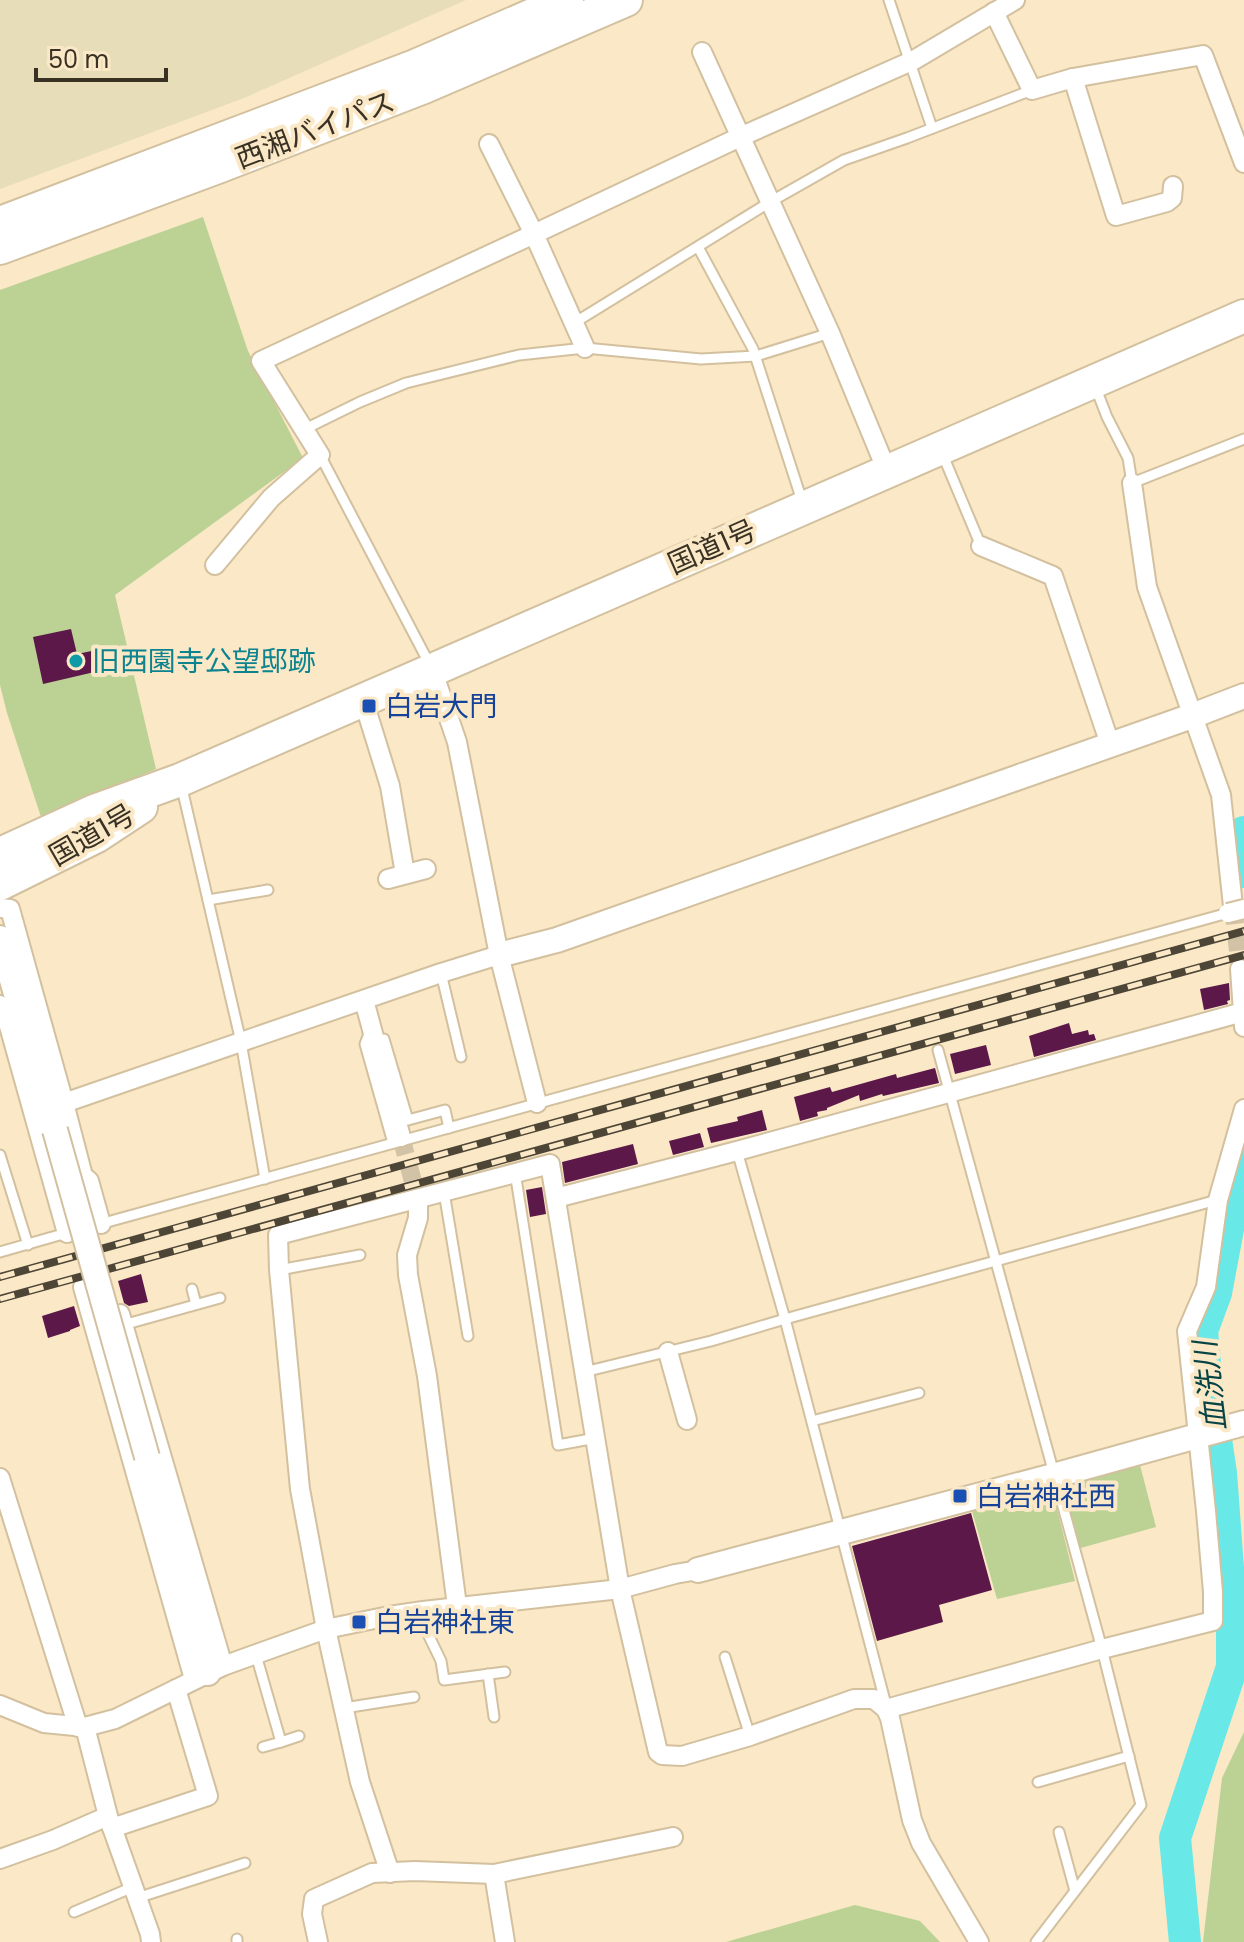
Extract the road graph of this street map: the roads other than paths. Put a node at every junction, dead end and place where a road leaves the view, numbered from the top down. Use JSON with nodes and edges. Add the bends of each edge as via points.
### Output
{"nodes":[{"id":1,"x":567,"y":0,"type":"edge"},
{"id":2,"x":626,"y":0,"type":"edge"},
{"id":3,"x":889,"y":0,"type":"edge"},
{"id":4,"x":1015,"y":0,"type":"edge"},
{"id":5,"x":994,"y":12,"type":"junction"},
{"id":6,"x":702,"y":52,"type":"dead end"},
{"id":7,"x":910,"y":62,"type":"junction"},
{"id":8,"x":1073,"y":78,"type":"junction"},
{"id":9,"x":1032,"y":90,"type":"junction"},
{"id":10,"x":932,"y":128,"type":"junction"},
{"id":11,"x":740,"y":137,"type":"junction"},
{"id":12,"x":489,"y":144,"type":"dead end"},
{"id":13,"x":1244,"y":163,"type":"edge"},
{"id":14,"x":1173,"y":186,"type":"dead end"},
{"id":15,"x":770,"y":202,"type":"junction"},
{"id":16,"x":0,"y":223,"type":"edge"},
{"id":17,"x":534,"y":234,"type":"junction"},
{"id":18,"x":698,"y":247,"type":"junction"},
{"id":19,"x":0,"y":248,"type":"edge"},
{"id":20,"x":1244,"y":316,"type":"edge"},
{"id":21,"x":574,"y":323,"type":"junction"},
{"id":22,"x":830,"y":333,"type":"junction"},
{"id":23,"x":585,"y":348,"type":"junction"},
{"id":24,"x":756,"y":356,"type":"junction"},
{"id":25,"x":1094,"y":381,"type":"junction"},
{"id":26,"x":305,"y":429,"type":"junction"},
{"id":27,"x":1244,"y":439,"type":"edge"},
{"id":28,"x":940,"y":448,"type":"junction"},
{"id":29,"x":320,"y":455,"type":"junction"},
{"id":30,"x":887,"y":471,"type":"junction"},
{"id":31,"x":1132,"y":483,"type":"junction"},
{"id":32,"x":804,"y":507,"type":"junction"},
{"id":33,"x":981,"y":546,"type":"joint"},
{"id":34,"x":215,"y":565,"type":"dead end"},
{"id":35,"x":432,"y":669,"type":"junction"},
{"id":36,"x":1244,"y":696,"type":"edge"},
{"id":37,"x":363,"y":699,"type":"junction"},
{"id":38,"x":1192,"y":716,"type":"junction"},
{"id":39,"x":1110,"y":744,"type":"junction"},
{"id":40,"x":180,"y":780,"type":"junction"},
{"id":41,"x":0,"y":854,"type":"edge"},
{"id":42,"x":426,"y":869,"type":"dead end"},
{"id":43,"x":0,"y":884,"type":"edge"},
{"id":44,"x":268,"y":890,"type":"dead end"},
{"id":45,"x":208,"y":900,"type":"junction"},
{"id":46,"x":0,"y":908,"type":"edge"},
{"id":47,"x":1233,"y":910,"type":"edge"},
{"id":48,"x":0,"y":938,"type":"edge"},
{"id":49,"x":499,"y":955,"type":"junction"},
{"id":50,"x":1240,"y":969,"type":"dead end"},
{"id":51,"x":441,"y":973,"type":"junction"},
{"id":52,"x":364,"y":1000,"type":"junction"},
{"id":53,"x":0,"y":1005,"type":"edge"},
{"id":54,"x":1243,"y":1012,"type":"edge"},
{"id":55,"x":1244,"y":1027,"type":"edge"},
{"id":56,"x":377,"y":1033,"type":"junction"},
{"id":57,"x":241,"y":1042,"type":"junction"},
{"id":58,"x":938,"y":1050,"type":"dead end"},
{"id":59,"x":461,"y":1057,"type":"dead end"},
{"id":60,"x":950,"y":1093,"type":"junction"},
{"id":61,"x":64,"y":1103,"type":"junction"},
{"id":62,"x":537,"y":1103,"type":"junction"},
{"id":63,"x":1244,"y":1109,"type":"edge"},
{"id":64,"x":449,"y":1128,"type":"junction"},
{"id":65,"x":397,"y":1140,"type":"junction"},
{"id":66,"x":737,"y":1151,"type":"junction"},
{"id":67,"x":0,"y":1155,"type":"edge"},
{"id":68,"x":515,"y":1172,"type":"junction"},
{"id":69,"x":265,"y":1179,"type":"junction"},
{"id":70,"x":444,"y":1192,"type":"junction"},
{"id":71,"x":556,"y":1198,"type":"junction"},
{"id":72,"x":418,"y":1200,"type":"tunnel mouth"},
{"id":73,"x":1218,"y":1200,"type":"junction"},
{"id":74,"x":101,"y":1224,"type":"junction"},
{"id":75,"x":67,"y":1233,"type":"junction"},
{"id":76,"x":28,"y":1245,"type":"junction"},
{"id":77,"x":0,"y":1252,"type":"edge"},
{"id":78,"x":360,"y":1255,"type":"dead end"},
{"id":79,"x":995,"y":1262,"type":"junction"},
{"id":80,"x":279,"y":1270,"type":"junction"},
{"id":81,"x":83,"y":1287,"type":"dead end"},
{"id":82,"x":192,"y":1289,"type":"dead end"},
{"id":83,"x":220,"y":1298,"type":"dead end"},
{"id":84,"x":196,"y":1304,"type":"junction"},
{"id":85,"x":785,"y":1319,"type":"junction"},
{"id":86,"x":121,"y":1320,"type":"joint"},
{"id":87,"x":468,"y":1336,"type":"dead end"},
{"id":88,"x":99,"y":1342,"type":"junction"},
{"id":89,"x":128,"y":1344,"type":"junction"},
{"id":90,"x":668,"y":1352,"type":"junction"},
{"id":91,"x":584,"y":1372,"type":"junction"},
{"id":92,"x":919,"y":1393,"type":"dead end"},
{"id":93,"x":687,"y":1420,"type":"dead end"},
{"id":94,"x":812,"y":1421,"type":"junction"},
{"id":95,"x":1218,"y":1431,"type":"edge"},
{"id":96,"x":596,"y":1438,"type":"junction"},
{"id":97,"x":1053,"y":1476,"type":"junction"},
{"id":98,"x":0,"y":1478,"type":"edge"},
{"id":99,"x":841,"y":1532,"type":"junction"},
{"id":100,"x":698,"y":1570,"type":"joint"},
{"id":101,"x":620,"y":1589,"type":"junction"},
{"id":102,"x":457,"y":1606,"type":"junction"},
{"id":103,"x":423,"y":1611,"type":"junction"},
{"id":104,"x":326,"y":1629,"type":"junction"},
{"id":105,"x":1102,"y":1649,"type":"junction"},
{"id":106,"x":256,"y":1655,"type":"junction"},
{"id":107,"x":725,"y":1657,"type":"dead end"},
{"id":108,"x":505,"y":1672,"type":"dead end"},
{"id":109,"x":208,"y":1673,"type":"junction"},
{"id":110,"x":488,"y":1674,"type":"junction"},
{"id":111,"x":176,"y":1689,"type":"junction"},
{"id":112,"x":414,"y":1697,"type":"dead end"},
{"id":113,"x":0,"y":1705,"type":"edge"},
{"id":114,"x":344,"y":1708,"type":"junction"},
{"id":115,"x":886,"y":1709,"type":"junction"},
{"id":116,"x":494,"y":1717,"type":"dead end"},
{"id":117,"x":82,"y":1727,"type":"junction"},
{"id":118,"x":299,"y":1736,"type":"dead end"},
{"id":119,"x":750,"y":1736,"type":"junction"},
{"id":120,"x":281,"y":1742,"type":"junction"},
{"id":121,"x":263,"y":1747,"type":"dead end"},
{"id":122,"x":1129,"y":1756,"type":"junction"},
{"id":123,"x":1038,"y":1782,"type":"dead end"},
{"id":124,"x":110,"y":1822,"type":"junction"},
{"id":125,"x":1059,"y":1832,"type":"dead end"},
{"id":126,"x":673,"y":1837,"type":"dead end"},
{"id":127,"x":0,"y":1859,"type":"edge"},
{"id":128,"x":245,"y":1863,"type":"dead end"},
{"id":129,"x":390,"y":1873,"type":"junction"},
{"id":130,"x":494,"y":1874,"type":"junction"},
{"id":131,"x":1075,"y":1891,"type":"junction"},
{"id":132,"x":135,"y":1893,"type":"junction"},
{"id":133,"x":74,"y":1912,"type":"dead end"},
{"id":134,"x":151,"y":1942,"type":"edge"},
{"id":135,"x":318,"y":1942,"type":"edge"},
{"id":136,"x":505,"y":1942,"type":"edge"},
{"id":137,"x":979,"y":1942,"type":"edge"},
{"id":138,"x":1036,"y":1942,"type":"edge"}],
"edges":[{"from":1,"to":16,"type":"highway","name":"西湘バイパス","via":[[415,66]]},
{"from":2,"to":19,"type":"highway","name":"西湘バイパス","via":[[424,87]]},
{"from":3,"to":7,"type":"lane"},
{"from":4,"to":5,"type":"street"},
{"from":5,"to":7,"type":"street"},
{"from":5,"to":9,"type":"street"},
{"from":6,"to":11,"type":"street"},
{"from":7,"to":10,"type":"lane"},
{"from":7,"to":11,"type":"street"},
{"from":8,"to":9,"type":"street"},
{"from":8,"to":13,"type":"street","via":[[1203,55]]},
{"from":8,"to":14,"type":"street","via":[[1116,216],[1167,202]]},
{"from":9,"to":10,"type":"lane"},
{"from":10,"to":15,"type":"lane","via":[[844,160]]},
{"from":11,"to":15,"type":"street"},
{"from":11,"to":17,"type":"street"},
{"from":12,"to":17,"type":"street"},
{"from":15,"to":18,"type":"lane"},
{"from":15,"to":22,"type":"street"},
{"from":17,"to":21,"type":"street"},
{"from":17,"to":26,"type":"street","via":[[261,361]]},
{"from":18,"to":21,"type":"lane"},
{"from":18,"to":24,"type":"lane"},
{"from":20,"to":25,"type":"highway","name":"国道1号"},
{"from":21,"to":23,"type":"street"},
{"from":22,"to":24,"type":"lane"},
{"from":22,"to":30,"type":"street"},
{"from":23,"to":24,"type":"lane","via":[[701,359]]},
{"from":23,"to":26,"type":"lane","via":[[519,355],[406,383]]},
{"from":24,"to":32,"type":"lane"},
{"from":25,"to":28,"type":"highway","name":"国道1号"},
{"from":25,"to":31,"type":"lane","via":[[1128,458]]},
{"from":26,"to":29,"type":"street"},
{"from":27,"to":31,"type":"lane"},
{"from":28,"to":30,"type":"highway","name":"国道1号"},
{"from":28,"to":33,"type":"lane"},
{"from":29,"to":34,"type":"street","via":[[271,498]]},
{"from":29,"to":35,"type":"lane"},
{"from":30,"to":32,"type":"highway","name":"国道1号"},
{"from":31,"to":38,"type":"street","via":[[1147,587]]},
{"from":32,"to":35,"type":"highway","name":"国道1号"},
{"from":33,"to":39,"type":"street","via":[[1053,576]]},
{"from":35,"to":37,"type":"highway","name":"国道1号"},
{"from":35,"to":49,"type":"street","via":[[457,742]]},
{"from":36,"to":38,"type":"street"},
{"from":37,"to":40,"type":"highway","name":"国道1号"},
{"from":37,"to":42,"type":"street","via":[[390,786],[397,877]]},
{"from":38,"to":39,"type":"street"},
{"from":38,"to":47,"type":"street","via":[[1221,795],[1220,859]]},
{"from":39,"to":49,"type":"street","via":[[557,940]]},
{"from":40,"to":41,"type":"highway","name":"国道1号","via":[[94,811]]},
{"from":40,"to":43,"type":"highway","name":"国道1号","via":[[97,836]]},
{"from":40,"to":45,"type":"lane"},
{"from":44,"to":45,"type":"lane"},
{"from":45,"to":57,"type":"lane"},
{"from":46,"to":61,"type":"street","via":[[10,909]]},
{"from":47,"to":62,"type":"lane"},
{"from":48,"to":109,"type":"street","bridge":true},
{"from":49,"to":51,"type":"street"},
{"from":49,"to":62,"type":"street"},
{"from":50,"to":54,"type":"street"},
{"from":51,"to":52,"type":"street"},
{"from":51,"to":59,"type":"lane"},
{"from":52,"to":56,"type":"street"},
{"from":52,"to":57,"type":"street"},
{"from":53,"to":75,"type":"street"},
{"from":54,"to":55,"type":"street"},
{"from":54,"to":60,"type":"street"},
{"from":56,"to":64,"type":"lane","via":[[408,1120],[445,1110]]},
{"from":56,"to":65,"type":"street"},
{"from":57,"to":61,"type":"street"},
{"from":57,"to":69,"type":"lane"},
{"from":58,"to":60,"type":"lane"},
{"from":60,"to":66,"type":"street"},
{"from":60,"to":79,"type":"lane"},
{"from":61,"to":74,"type":"street"},
{"from":62,"to":64,"type":"lane"},
{"from":63,"to":73,"type":"street"},
{"from":64,"to":65,"type":"lane"},
{"from":65,"to":69,"type":"lane"},
{"from":66,"to":71,"type":"street"},
{"from":66,"to":85,"type":"lane"},
{"from":67,"to":76,"type":"lane"},
{"from":68,"to":70,"type":"street"},
{"from":68,"to":71,"type":"street","via":[[550,1164]]},
{"from":68,"to":96,"type":"lane","via":[[558,1445]]},
{"from":69,"to":74,"type":"lane"},
{"from":70,"to":80,"type":"street","via":[[278,1235]]},
{"from":70,"to":87,"type":"lane"},
{"from":71,"to":91,"type":"street"},
{"from":72,"to":102,"type":"street","via":[[408,1275],[427,1376]]},
{"from":73,"to":79,"type":"lane"},
{"from":73,"to":95,"type":"street","via":[[1206,1287],[1187,1331]]},
{"from":74,"to":75,"type":"lane"},
{"from":75,"to":76,"type":"lane"},
{"from":76,"to":77,"type":"lane"},
{"from":78,"to":80,"type":"lane"},
{"from":79,"to":85,"type":"lane"},
{"from":79,"to":97,"type":"lane"},
{"from":80,"to":104,"type":"street","via":[[300,1489]]},
{"from":81,"to":88,"type":"street"},
{"from":82,"to":84,"type":"lane"},
{"from":83,"to":84,"type":"lane"},
{"from":84,"to":86,"type":"lane"},
{"from":85,"to":90,"type":"lane"},
{"from":85,"to":94,"type":"lane"},
{"from":86,"to":89,"type":"street"},
{"from":88,"to":89,"type":"street"},
{"from":88,"to":109,"type":"street"},
{"from":89,"to":109,"type":"street"},
{"from":90,"to":91,"type":"lane"},
{"from":90,"to":93,"type":"street"},
{"from":91,"to":96,"type":"street"},
{"from":92,"to":94,"type":"lane"},
{"from":94,"to":99,"type":"lane"},
{"from":95,"to":97,"type":"street"},
{"from":95,"to":105,"type":"street","via":[[1213,1621]]},
{"from":96,"to":101,"type":"street"},
{"from":97,"to":99,"type":"street"},
{"from":97,"to":105,"type":"lane"},
{"from":98,"to":117,"type":"street"},
{"from":99,"to":100,"type":"street"},
{"from":99,"to":115,"type":"lane"},
{"from":100,"to":101,"type":"street"},
{"from":101,"to":102,"type":"street"},
{"from":101,"to":119,"type":"street","via":[[658,1752],[682,1756]]},
{"from":102,"to":103,"type":"street"},
{"from":103,"to":104,"type":"street"},
{"from":103,"to":110,"type":"lane","via":[[444,1680]]},
{"from":104,"to":106,"type":"street"},
{"from":104,"to":114,"type":"street"},
{"from":105,"to":115,"type":"street"},
{"from":105,"to":122,"type":"lane"},
{"from":106,"to":109,"type":"street"},
{"from":106,"to":120,"type":"lane"},
{"from":107,"to":119,"type":"lane"},
{"from":108,"to":110,"type":"lane"},
{"from":109,"to":111,"type":"street"},
{"from":110,"to":116,"type":"lane"},
{"from":111,"to":117,"type":"street","via":[[115,1719]]},
{"from":111,"to":124,"type":"street","via":[[208,1796]]},
{"from":112,"to":114,"type":"lane"},
{"from":113,"to":117,"type":"street","via":[[44,1723]]},
{"from":114,"to":129,"type":"street","via":[[360,1782]]},
{"from":115,"to":119,"type":"street","via":[[874,1699],[854,1699]]},
{"from":115,"to":137,"type":"street","via":[[921,1843]]},
{"from":117,"to":124,"type":"street"},
{"from":118,"to":120,"type":"lane"},
{"from":120,"to":121,"type":"lane"},
{"from":122,"to":123,"type":"lane"},
{"from":122,"to":131,"type":"lane","via":[[1141,1805]]},
{"from":124,"to":127,"type":"street"},
{"from":124,"to":132,"type":"street"},
{"from":125,"to":131,"type":"lane"},
{"from":126,"to":130,"type":"street"},
{"from":128,"to":132,"type":"lane"},
{"from":129,"to":130,"type":"street"},
{"from":129,"to":135,"type":"street","via":[[372,1873],[314,1899]]},
{"from":130,"to":136,"type":"street"},
{"from":131,"to":138,"type":"lane"},
{"from":132,"to":133,"type":"lane"},
{"from":132,"to":134,"type":"street"}]}
